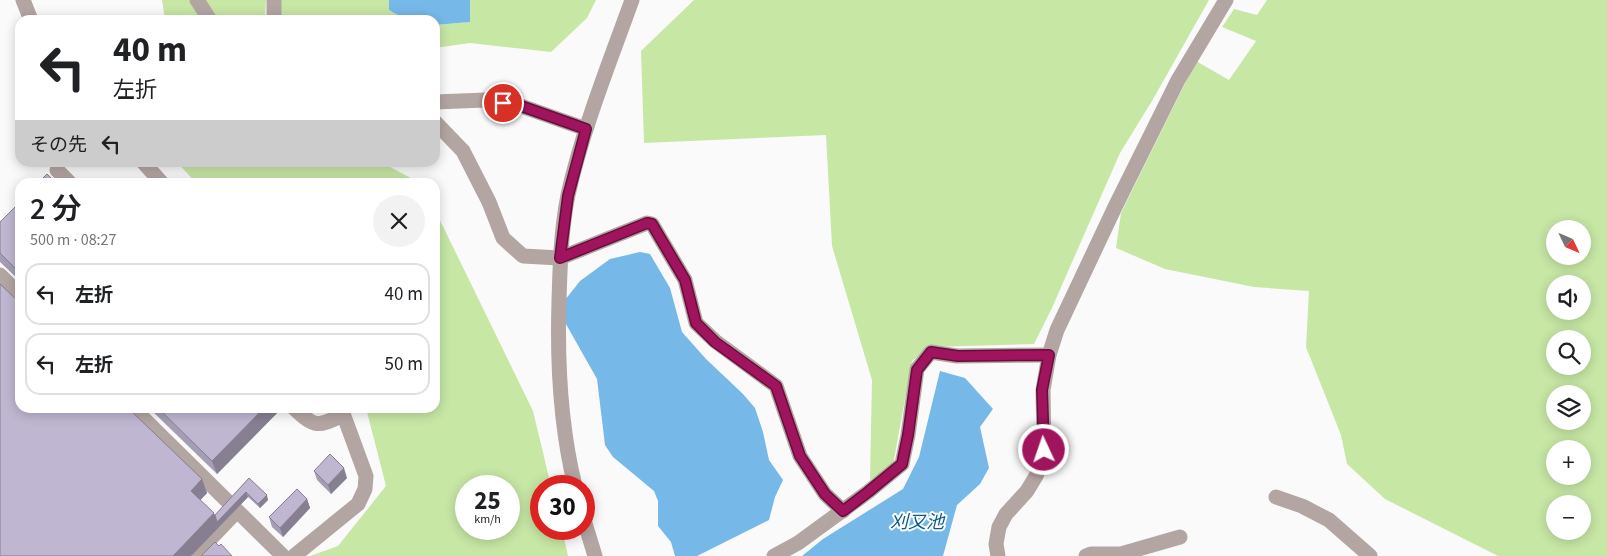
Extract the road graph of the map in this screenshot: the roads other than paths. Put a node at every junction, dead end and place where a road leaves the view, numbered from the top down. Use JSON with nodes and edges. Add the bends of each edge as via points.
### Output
{"nodes":[{"id":1,"x":23,"y":0,"type":"edge"},
{"id":2,"x":197,"y":0,"type":"edge"},
{"id":3,"x":274,"y":0,"type":"edge"},
{"id":4,"x":632,"y":0,"type":"edge"},
{"id":5,"x":1226,"y":0,"type":"edge"},
{"id":6,"x":29,"y":15,"type":"edge"},
{"id":7,"x":207,"y":15,"type":"edge"},
{"id":8,"x":274,"y":15,"type":"edge"},
{"id":9,"x":440,"y":102,"type":"edge"},
{"id":10,"x":440,"y":127,"type":"edge"},
{"id":11,"x":586,"y":129,"type":"junction"},
{"id":12,"x":148,"y":167,"type":"edge"},
{"id":13,"x":57,"y":170,"type":"dead end"},
{"id":14,"x":65,"y":178,"type":"edge"},
{"id":15,"x":158,"y":178,"type":"edge"},
{"id":16,"x":560,"y":258,"type":"junction"},
{"id":17,"x":0,"y":275,"type":"edge"},
{"id":18,"x":15,"y":290,"type":"edge"},
{"id":19,"x":1049,"y":355,"type":"junction"},
{"id":20,"x":138,"y":413,"type":"edge"},
{"id":21,"x":299,"y":413,"type":"edge"},
{"id":22,"x":339,"y":413,"type":"edge"},
{"id":23,"x":343,"y":413,"type":"edge"},
{"id":24,"x":573,"y":475,"type":"edge"},
{"id":25,"x":1276,"y":498,"type":"dead end"},
{"id":26,"x":237,"y":511,"type":"junction"},
{"id":27,"x":843,"y":511,"type":"junction"},
{"id":28,"x":1180,"y":537,"type":"dead end"},
{"id":29,"x":590,"y":540,"type":"edge"},
{"id":30,"x":194,"y":556,"type":"edge"},
{"id":31,"x":283,"y":556,"type":"edge"},
{"id":32,"x":294,"y":556,"type":"edge"},
{"id":33,"x":595,"y":556,"type":"edge"},
{"id":34,"x":774,"y":556,"type":"edge"},
{"id":35,"x":998,"y":556,"type":"edge"},
{"id":36,"x":1086,"y":556,"type":"edge"},
{"id":37,"x":1370,"y":556,"type":"edge"}],
"edges":[{"from":1,"to":6,"type":"street"},
{"from":2,"to":7,"type":"street"},
{"from":3,"to":8,"type":"street"},
{"from":4,"to":11,"type":"street"},
{"from":5,"to":19,"type":"street","via":[[1178,80],[1115,207]]},
{"from":9,"to":11,"type":"street","via":[[485,100],[521,106]]},
{"from":10,"to":16,"type":"street","via":[[463,151],[503,238],[523,256]]},
{"from":11,"to":16,"type":"street","via":[[568,196]]},
{"from":12,"to":15,"type":"street"},
{"from":13,"to":14,"type":"street"},
{"from":16,"to":24,"type":"street","via":[[558,365],[562,422]]},
{"from":16,"to":27,"type":"street","via":[[647,223],[652,224],[685,280],[696,323],[715,342],[776,386],[800,456],[825,494]]},
{"from":17,"to":18,"type":"street"},
{"from":19,"to":27,"type":"street","via":[[958,356],[931,352],[917,370],[902,464]]},
{"from":19,"to":35,"type":"street","via":[[1042,390],[1043,456],[1027,491],[999,527],[996,536]]},
{"from":20,"to":26,"type":"street"},
{"from":21,"to":22,"type":"street","via":[[315,424],[323,424]]},
{"from":23,"to":32,"type":"street","via":[[366,476],[365,490],[358,504]]},
{"from":25,"to":37,"type":"street","via":[[1302,506],[1329,520]]},
{"from":26,"to":30,"type":"street"},
{"from":26,"to":31,"type":"street"},
{"from":27,"to":34,"type":"street"},
{"from":28,"to":36,"type":"street","via":[[1120,554]]},
{"from":29,"to":33,"type":"street"}]}
